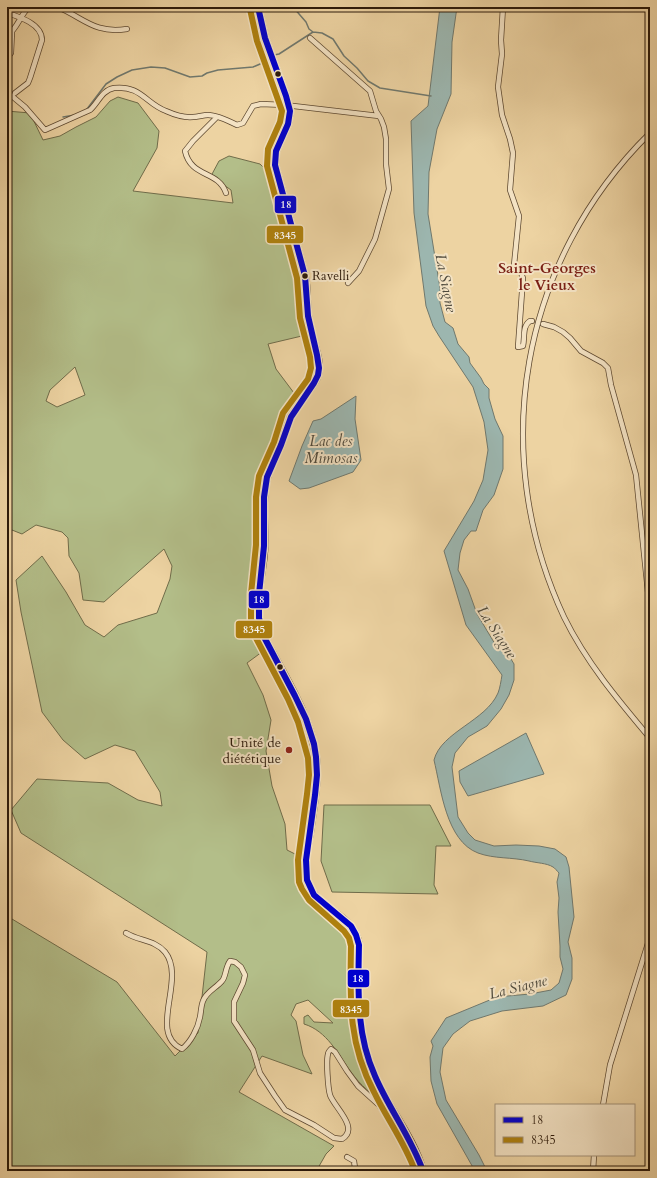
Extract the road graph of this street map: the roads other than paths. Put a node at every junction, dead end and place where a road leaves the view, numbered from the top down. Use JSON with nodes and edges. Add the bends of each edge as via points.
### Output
{"nodes":[{"id":1,"x":29,"y":7,"type":"edge"},
{"id":2,"x":58,"y":7,"type":"edge"},
{"id":3,"x":258,"y":7,"type":"edge"},
{"id":4,"x":503,"y":7,"type":"edge"},
{"id":5,"x":7,"y":13,"type":"edge"},
{"id":6,"x":21,"y":18,"type":"junction"},
{"id":7,"x":127,"y":28,"type":"dead end"},
{"id":8,"x":12,"y":32,"type":"junction"},
{"id":9,"x":7,"y":36,"type":"edge"},
{"id":10,"x":310,"y":38,"type":"dead end"},
{"id":11,"x":7,"y":58,"type":"edge"},
{"id":12,"x":7,"y":92,"type":"edge"},
{"id":13,"x":15,"y":93,"type":"dead end"},
{"id":14,"x":289,"y":105,"type":"junction"},
{"id":15,"x":379,"y":116,"type":"junction"},
{"id":16,"x":217,"y":118,"type":"junction"},
{"id":17,"x":650,"y":133,"type":"edge"},
{"id":18,"x":226,"y":192,"type":"dead end"},
{"id":19,"x":348,"y":282,"type":"dead end"},
{"id":20,"x":532,"y":321,"type":"dead end"},
{"id":21,"x":542,"y":324,"type":"dead end"},
{"id":22,"x":650,"y":612,"type":"edge"},
{"id":23,"x":650,"y":738,"type":"edge"},
{"id":24,"x":126,"y":933,"type":"dead end"},
{"id":25,"x":650,"y":937,"type":"edge"},
{"id":26,"x":604,"y":1104,"type":"edge"},
{"id":27,"x":405,"y":1132,"type":"junction"},
{"id":28,"x":594,"y":1156,"type":"edge"},
{"id":29,"x":346,"y":1157,"type":"dead end"},
{"id":30,"x":352,"y":1171,"type":"edge"},
{"id":31,"x":423,"y":1171,"type":"edge"},
{"id":32,"x":593,"y":1171,"type":"edge"}],
"edges":[{"from":1,"to":6,"type":"street"},
{"from":2,"to":7,"type":"street","via":[[94,27],[115,30]]},
{"from":3,"to":14,"type":"main road","via":[[265,38]]},
{"from":4,"to":20,"type":"street","via":[[498,87],[502,115],[513,153],[510,190],[519,216],[514,265],[524,278],[518,347],[523,346],[527,323]]},
{"from":5,"to":6,"type":"street"},
{"from":6,"to":8,"type":"street"},
{"from":6,"to":13,"type":"street","via":[[39,31],[42,40],[28,82]]},
{"from":8,"to":9,"type":"street"},
{"from":8,"to":11,"type":"street","via":[[11,53]]},
{"from":10,"to":15,"type":"street","via":[[370,91]]},
{"from":12,"to":16,"type":"street","via":[[46,130],[83,114],[108,90],[121,88],[137,92],[159,109],[177,115],[208,115]]},
{"from":14,"to":15,"type":"street"},
{"from":14,"to":16,"type":"street","via":[[253,106],[240,125]]},
{"from":14,"to":27,"type":"main road","via":[[290,118],[276,150],[275,165],[305,276],[308,290],[308,322],[319,360],[318,376],[289,421],[267,476],[265,547],[258,617],[266,641],[304,711],[312,737],[316,768],[306,854],[307,879],[314,894],[347,921],[358,938],[358,1010],[364,1050],[375,1077]]},
{"from":15,"to":19,"type":"street","via":[[385,133],[389,189],[375,239],[359,271]]},
{"from":16,"to":18,"type":"street","via":[[185,151],[192,166],[218,181]]},
{"from":17,"to":23,"type":"street","via":[[601,190],[558,265],[532,344],[524,394],[523,431],[524,471],[530,512],[540,554],[555,596],[590,662],[616,699]]},
{"from":21,"to":22,"type":"street","via":[[563,332],[581,351],[608,368],[636,475]]},
{"from":24,"to":27,"type":"street","via":[[156,944],[170,960],[172,973],[167,1025],[174,1046],[182,1049],[186,1046],[195,1032],[206,995],[223,980],[226,966],[230,961],[235,962],[245,975],[234,1002],[234,1021],[253,1050],[260,1073],[285,1110],[334,1138],[346,1137],[347,1123],[330,1094],[328,1056],[331,1049],[358,1086],[379,1104],[396,1129]]},
{"from":25,"to":26,"type":"street","via":[[610,1066]]},
{"from":27,"to":31,"type":"main road"},
{"from":28,"to":32,"type":"street"},
{"from":29,"to":30,"type":"street","via":[[354,1161],[355,1168]]}]}
